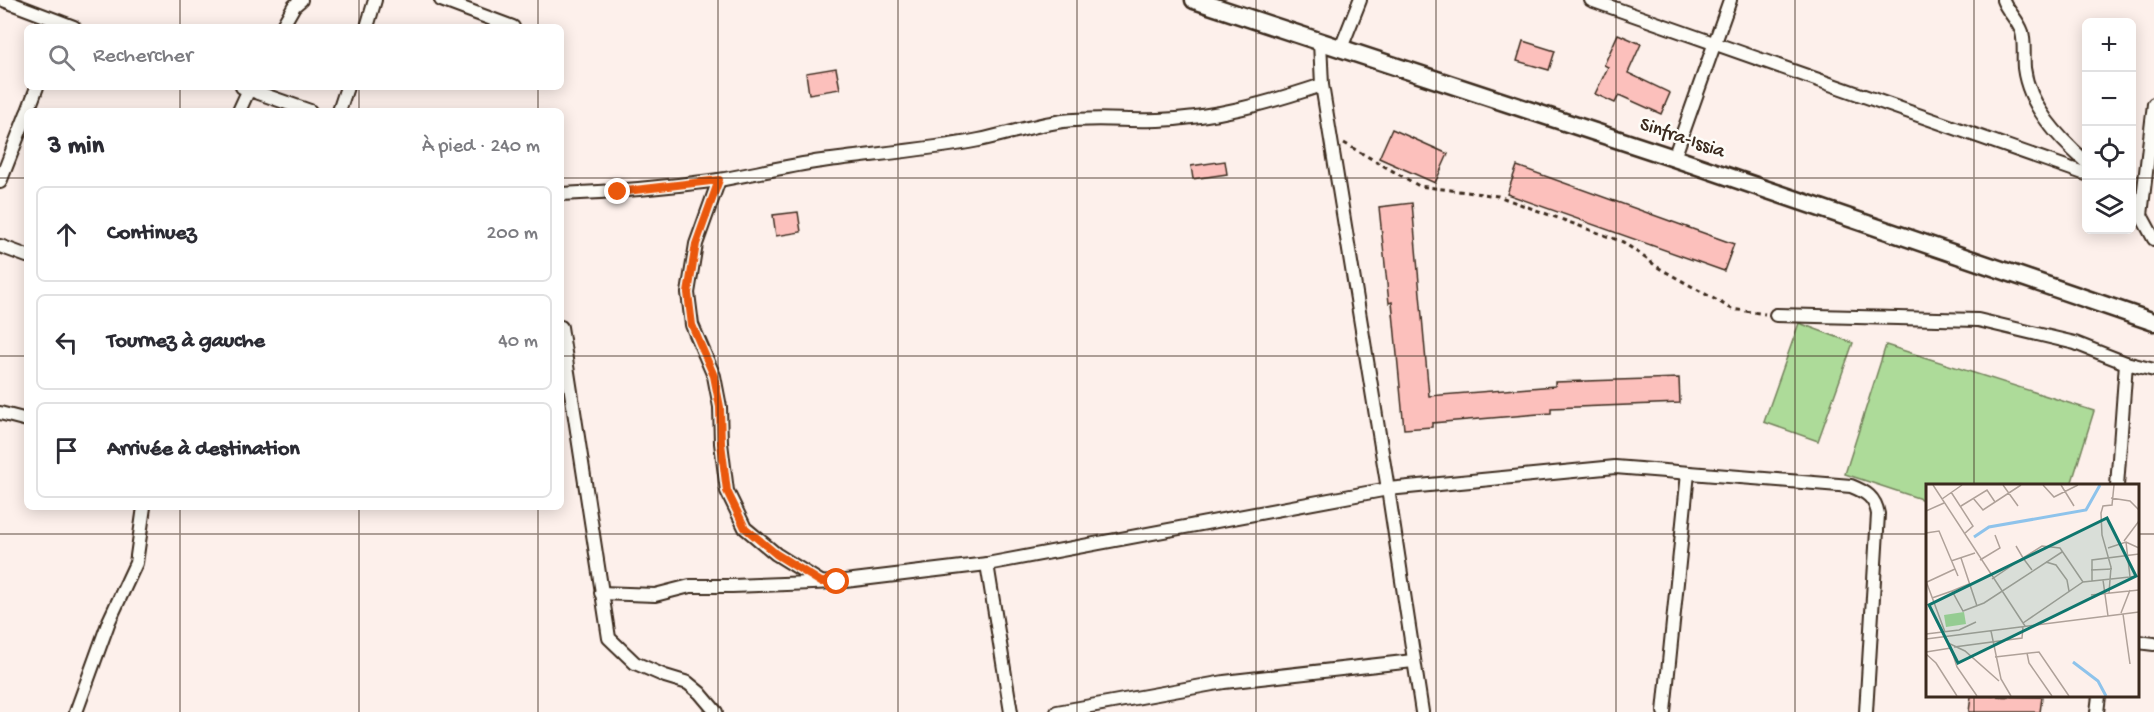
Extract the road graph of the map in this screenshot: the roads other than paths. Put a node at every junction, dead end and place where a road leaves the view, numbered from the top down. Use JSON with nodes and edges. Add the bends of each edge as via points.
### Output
{"nodes":[{"id":1,"x":3,"y":0,"type":"edge"},
{"id":2,"x":301,"y":0,"type":"edge"},
{"id":3,"x":375,"y":0,"type":"edge"},
{"id":4,"x":441,"y":0,"type":"edge"},
{"id":5,"x":1194,"y":0,"type":"edge"},
{"id":6,"x":1360,"y":0,"type":"edge"},
{"id":7,"x":1592,"y":0,"type":"edge"},
{"id":8,"x":1730,"y":0,"type":"edge"},
{"id":9,"x":2003,"y":0,"type":"edge"},
{"id":10,"x":61,"y":24,"type":"edge"},
{"id":11,"x":284,"y":24,"type":"edge"},
{"id":12,"x":368,"y":24,"type":"edge"},
{"id":13,"x":505,"y":24,"type":"edge"},
{"id":14,"x":1320,"y":42,"type":"junction"},
{"id":15,"x":1714,"y":42,"type":"junction"},
{"id":16,"x":1341,"y":48,"type":"junction"},
{"id":17,"x":1322,"y":85,"type":"junction"},
{"id":18,"x":36,"y":90,"type":"edge"},
{"id":19,"x":246,"y":90,"type":"edge"},
{"id":20,"x":252,"y":90,"type":"edge"},
{"id":21,"x":346,"y":90,"type":"edge"},
{"id":22,"x":2154,"y":104,"type":"edge"},
{"id":23,"x":29,"y":108,"type":"edge"},
{"id":24,"x":239,"y":108,"type":"edge"},
{"id":25,"x":302,"y":108,"type":"edge"},
{"id":26,"x":340,"y":108,"type":"edge"},
{"id":27,"x":24,"y":120,"type":"edge"},
{"id":28,"x":1674,"y":158,"type":"junction"},
{"id":29,"x":2082,"y":158,"type":"edge"},
{"id":30,"x":2082,"y":173,"type":"edge"},
{"id":31,"x":719,"y":180,"type":"junction"},
{"id":32,"x":0,"y":182,"type":"edge"},
{"id":33,"x":2149,"y":187,"type":"edge"},
{"id":34,"x":564,"y":194,"type":"edge"},
{"id":35,"x":2136,"y":210,"type":"edge"},
{"id":36,"x":2141,"y":215,"type":"junction"},
{"id":37,"x":2154,"y":239,"type":"edge"},
{"id":38,"x":0,"y":246,"type":"edge"},
{"id":39,"x":24,"y":255,"type":"edge"},
{"id":40,"x":1776,"y":315,"type":"road end"},
{"id":41,"x":2154,"y":322,"type":"edge"},
{"id":42,"x":564,"y":347,"type":"edge"},
{"id":43,"x":2126,"y":363,"type":"junction"},
{"id":44,"x":2154,"y":370,"type":"edge"},
{"id":45,"x":0,"y":413,"type":"edge"},
{"id":46,"x":24,"y":419,"type":"edge"},
{"id":47,"x":1688,"y":473,"type":"junction"},
{"id":48,"x":2117,"y":484,"type":"edge"},
{"id":49,"x":1388,"y":489,"type":"junction"},
{"id":50,"x":144,"y":510,"type":"edge"},
{"id":51,"x":987,"y":564,"type":"junction"},
{"id":52,"x":821,"y":582,"type":"junction"},
{"id":53,"x":601,"y":593,"type":"junction"},
{"id":54,"x":2139,"y":642,"type":"edge"},
{"id":55,"x":2154,"y":644,"type":"edge"},
{"id":56,"x":1413,"y":661,"type":"junction"},
{"id":57,"x":2099,"y":697,"type":"edge"},
{"id":58,"x":76,"y":712,"type":"edge"},
{"id":59,"x":716,"y":712,"type":"edge"},
{"id":60,"x":1011,"y":712,"type":"edge"},
{"id":61,"x":1057,"y":712,"type":"edge"},
{"id":62,"x":1422,"y":712,"type":"edge"},
{"id":63,"x":1664,"y":712,"type":"edge"},
{"id":64,"x":1866,"y":712,"type":"edge"},
{"id":65,"x":2097,"y":712,"type":"edge"}],
"edges":[{"from":1,"to":10,"type":"street"},
{"from":2,"to":11,"type":"street"},
{"from":3,"to":12,"type":"street"},
{"from":4,"to":13,"type":"street"},
{"from":5,"to":14,"type":"main road","name":"Sinfra-Issia"},
{"from":6,"to":16,"type":"street"},
{"from":7,"to":15,"type":"street"},
{"from":8,"to":15,"type":"street"},
{"from":9,"to":29,"type":"street","via":[[2022,32],[2028,89],[2055,131]]},
{"from":14,"to":16,"type":"main road","name":"Sinfra-Issia"},
{"from":14,"to":17,"type":"street"},
{"from":15,"to":28,"type":"street"},
{"from":15,"to":30,"type":"street"},
{"from":16,"to":28,"type":"main road","name":"Sinfra-Issia"},
{"from":17,"to":31,"type":"street","via":[[1222,112],[1157,120],[1064,121],[908,152],[822,161]]},
{"from":17,"to":49,"type":"street"},
{"from":18,"to":23,"type":"street"},
{"from":19,"to":24,"type":"street"},
{"from":20,"to":25,"type":"street"},
{"from":21,"to":26,"type":"street"},
{"from":22,"to":33,"type":"street"},
{"from":27,"to":32,"type":"street"},
{"from":28,"to":41,"type":"main road","name":"Sinfra-Issia"},
{"from":31,"to":34,"type":"street"},
{"from":31,"to":52,"type":"street","via":[[696,244],[688,293],[692,325],[714,376],[727,491],[745,528],[776,554]]},
{"from":33,"to":36,"type":"street"},
{"from":35,"to":36,"type":"street"},
{"from":36,"to":37,"type":"street"},
{"from":38,"to":39,"type":"street"},
{"from":40,"to":43,"type":"street","via":[[1978,320],[2075,343]]},
{"from":42,"to":53,"type":"street"},
{"from":43,"to":44,"type":"street"},
{"from":43,"to":48,"type":"street"},
{"from":45,"to":46,"type":"street"},
{"from":47,"to":49,"type":"street","via":[[1614,466]]},
{"from":47,"to":63,"type":"street"},
{"from":47,"to":64,"type":"street","via":[[1851,486],[1873,498],[1878,514]]},
{"from":49,"to":51,"type":"street"},
{"from":49,"to":56,"type":"street"},
{"from":50,"to":58,"type":"street","via":[[136,563],[109,621]]},
{"from":51,"to":52,"type":"street"},
{"from":51,"to":60,"type":"street"},
{"from":52,"to":53,"type":"street","via":[[690,585],[655,595]]},
{"from":53,"to":59,"type":"street","via":[[609,638],[635,663],[688,682]]},
{"from":54,"to":55,"type":"street"},
{"from":56,"to":61,"type":"street","via":[[1224,682]]},
{"from":56,"to":62,"type":"street"},
{"from":57,"to":65,"type":"street"}]}
